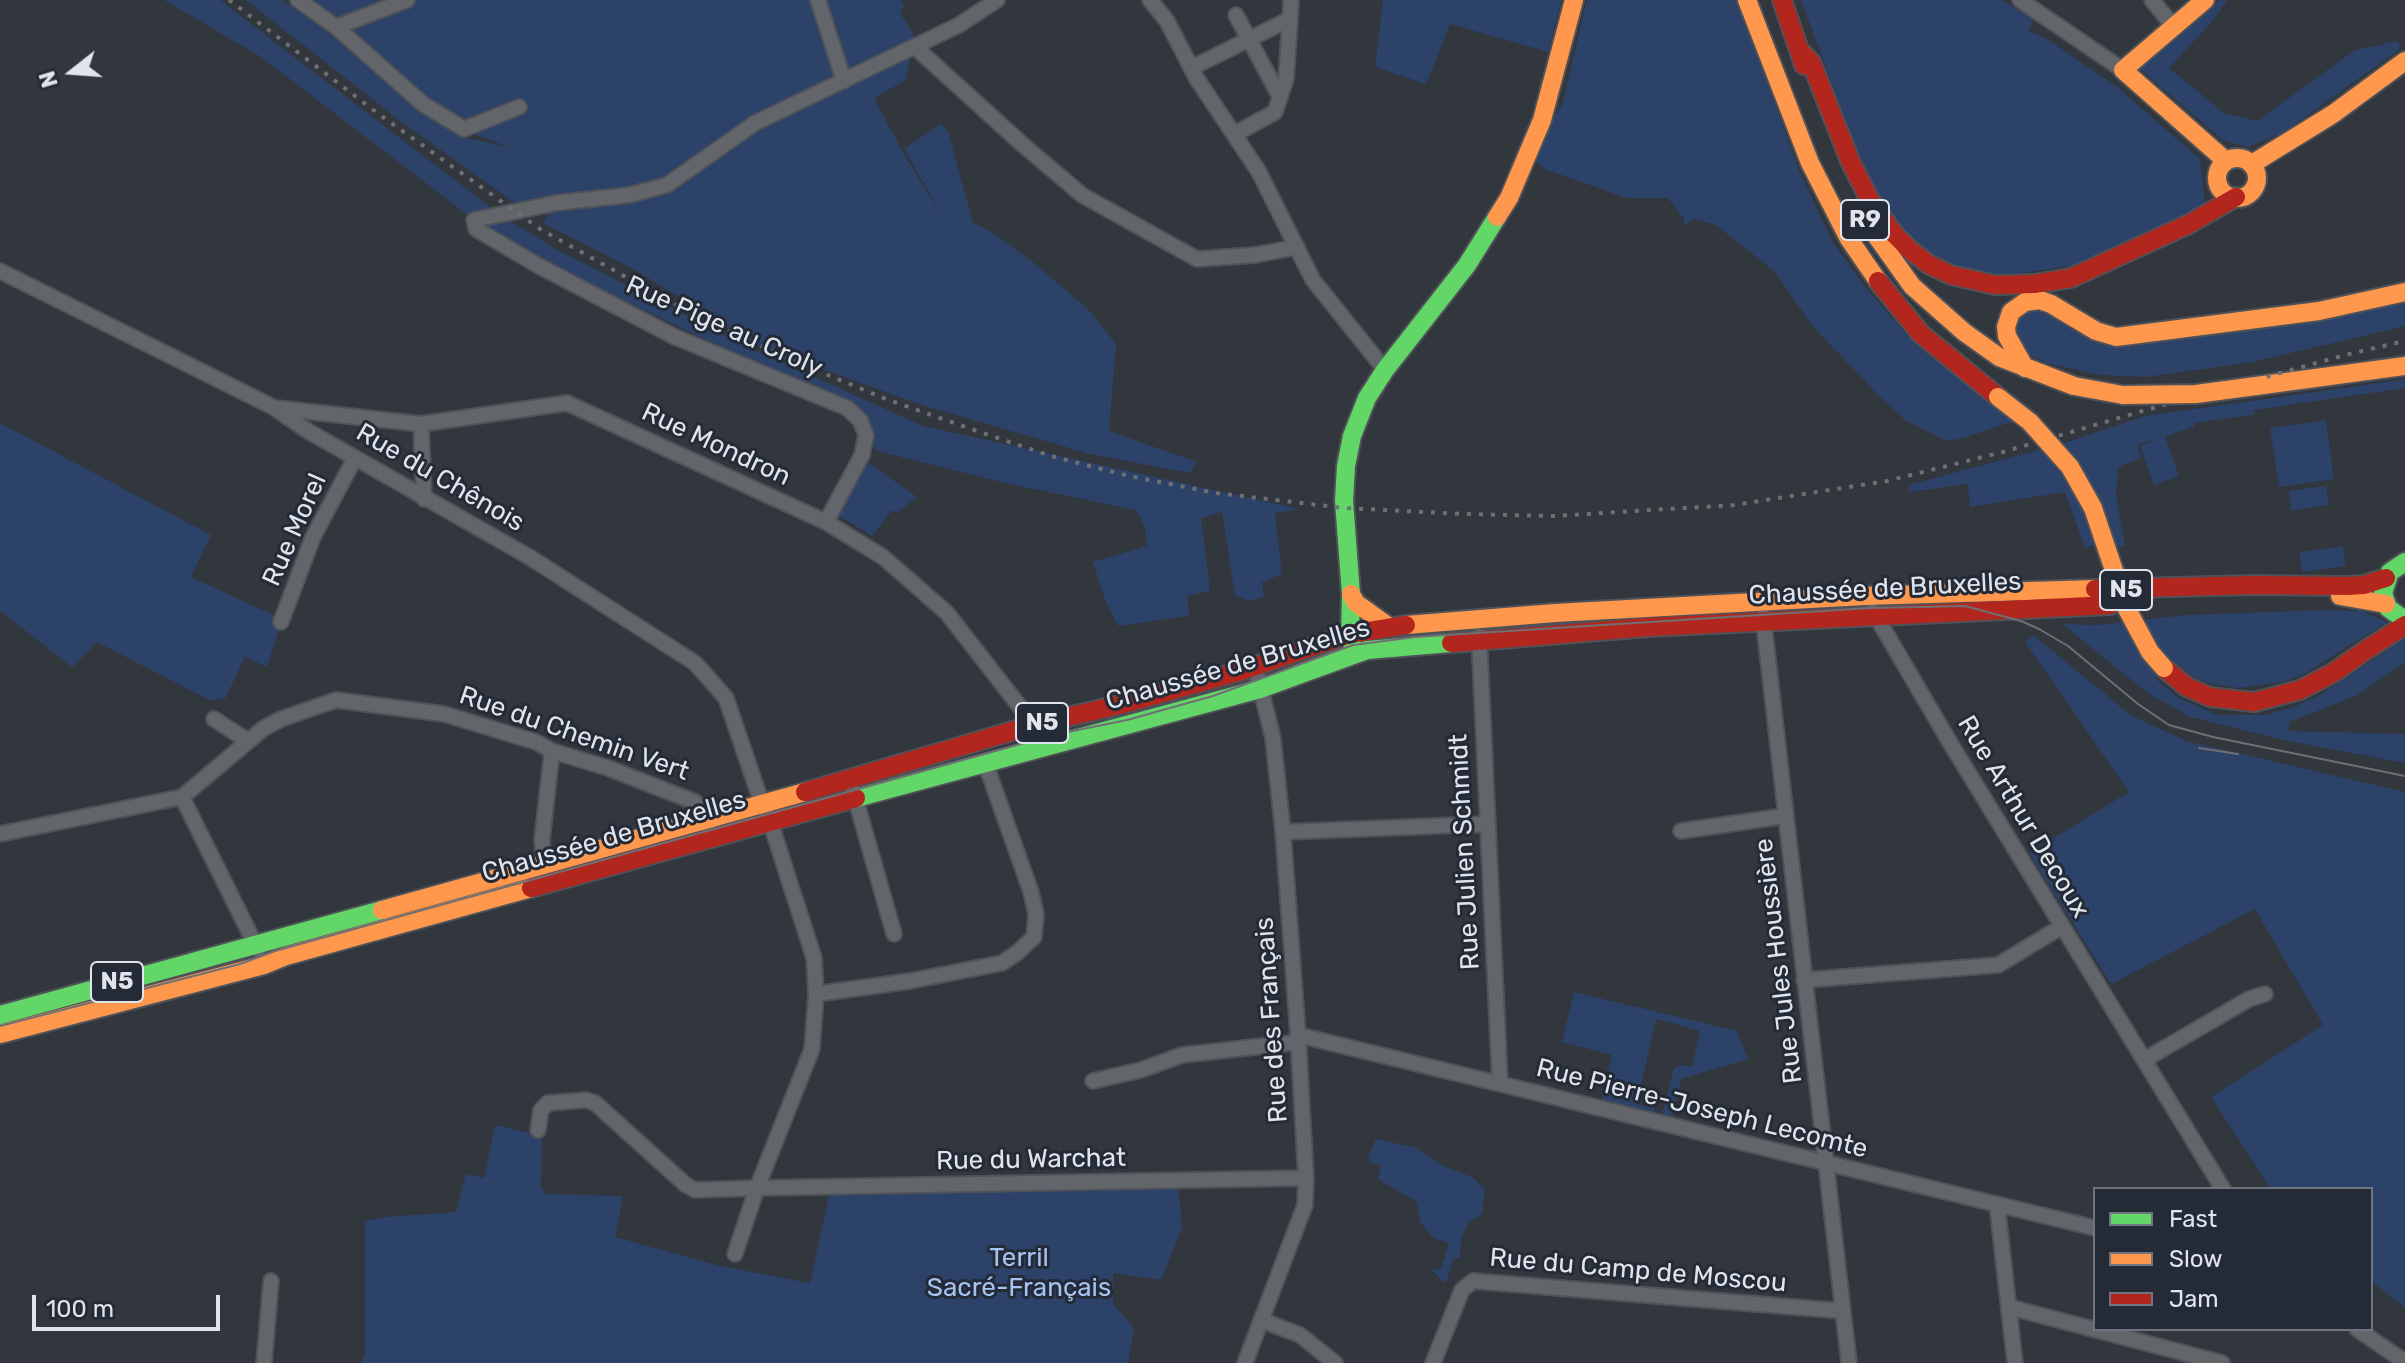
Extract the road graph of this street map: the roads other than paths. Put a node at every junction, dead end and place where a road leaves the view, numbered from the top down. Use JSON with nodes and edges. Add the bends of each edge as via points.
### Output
{"nodes":[{"id":1,"x":407,"y":0,"type":"edge"},
{"id":2,"x":818,"y":0,"type":"edge"},
{"id":3,"x":997,"y":0,"type":"edge"},
{"id":4,"x":1150,"y":0,"type":"edge"},
{"id":5,"x":1291,"y":0,"type":"edge"},
{"id":6,"x":1574,"y":0,"type":"edge"},
{"id":7,"x":1747,"y":0,"type":"edge"},
{"id":8,"x":1766,"y":0,"type":"edge"},
{"id":9,"x":1782,"y":0,"type":"edge"},
{"id":10,"x":2152,"y":0,"type":"edge"},
{"id":11,"x":2205,"y":0,"type":"edge"},
{"id":12,"x":302,"y":1,"type":"edge"},
{"id":13,"x":2029,"y":2,"type":"edge"},
{"id":14,"x":1236,"y":15,"type":"dead end"},
{"id":15,"x":1290,"y":19,"type":"junction"},
{"id":16,"x":2173,"y":26,"type":"junction"},
{"id":17,"x":336,"y":27,"type":"junction"},
{"id":18,"x":1249,"y":39,"type":"junction"},
{"id":19,"x":915,"y":47,"type":"junction"},
{"id":20,"x":1800,"y":51,"type":"junction"},
{"id":21,"x":2405,"y":61,"type":"edge"},
{"id":22,"x":1191,"y":68,"type":"junction"},
{"id":23,"x":2123,"y":70,"type":"junction"},
{"id":24,"x":844,"y":81,"type":"junction"},
{"id":25,"x":1280,"y":97,"type":"junction"},
{"id":26,"x":519,"y":107,"type":"dead end"},
{"id":27,"x":1235,"y":134,"type":"junction"},
{"id":28,"x":2226,"y":161,"type":"junction"},
{"id":29,"x":2252,"y":164,"type":"junction"},
{"id":30,"x":1827,"y":194,"type":"junction"},
{"id":31,"x":2236,"y":197,"type":"junction"},
{"id":32,"x":1297,"y":247,"type":"junction"},
{"id":33,"x":0,"y":271,"type":"edge"},
{"id":34,"x":2405,"y":292,"type":"edge"},
{"id":35,"x":1901,"y":309,"type":"junction"},
{"id":36,"x":1990,"y":351,"type":"junction"},
{"id":37,"x":2405,"y":366,"type":"edge"},
{"id":38,"x":1385,"y":370,"type":"junction"},
{"id":39,"x":2030,"y":370,"type":"junction"},
{"id":40,"x":273,"y":407,"type":"junction"},
{"id":41,"x":421,"y":424,"type":"junction"},
{"id":42,"x":355,"y":458,"type":"junction"},
{"id":43,"x":424,"y":499,"type":"junction"},
{"id":44,"x":826,"y":522,"type":"junction"},
{"id":45,"x":2405,"y":562,"type":"edge"},
{"id":46,"x":2386,"y":578,"type":"junction"},
{"id":47,"x":1351,"y":594,"type":"junction"},
{"id":48,"x":1865,"y":596,"type":"junction"},
{"id":49,"x":2386,"y":604,"type":"junction"},
{"id":50,"x":1764,"y":611,"type":"junction"},
{"id":51,"x":1875,"y":614,"type":"junction"},
{"id":52,"x":1478,"y":619,"type":"junction"},
{"id":53,"x":281,"y":622,"type":"dead end"},
{"id":54,"x":2405,"y":623,"type":"edge"},
{"id":55,"x":1388,"y":626,"type":"junction"},
{"id":56,"x":1350,"y":634,"type":"junction"},
{"id":57,"x":1479,"y":640,"type":"junction"},
{"id":58,"x":1355,"y":654,"type":"junction"},
{"id":59,"x":1255,"y":666,"type":"junction"},
{"id":60,"x":1260,"y":689,"type":"junction"},
{"id":61,"x":214,"y":719,"type":"dead end"},
{"id":62,"x":1033,"y":725,"type":"junction"},
{"id":63,"x":248,"y":741,"type":"junction"},
{"id":64,"x":1038,"y":749,"type":"junction"},
{"id":65,"x":552,"y":751,"type":"junction"},
{"id":66,"x":985,"y":762,"type":"junction"},
{"id":67,"x":850,"y":778,"type":"junction"},
{"id":68,"x":182,"y":797,"type":"junction"},
{"id":69,"x":855,"y":798,"type":"junction"},
{"id":70,"x":767,"y":813,"type":"junction"},
{"id":71,"x":1785,"y":816,"type":"junction"},
{"id":72,"x":1487,"y":824,"type":"junction"},
{"id":73,"x":710,"y":829,"type":"junction"},
{"id":74,"x":1681,"y":831,"type":"dead end"},
{"id":75,"x":1283,"y":832,"type":"junction"},
{"id":76,"x":0,"y":834,"type":"edge"},
{"id":77,"x":544,"y":865,"type":"junction"},
{"id":78,"x":2061,"y":927,"type":"junction"},
{"id":79,"x":894,"y":934,"type":"dead end"},
{"id":80,"x":255,"y":944,"type":"junction"},
{"id":81,"x":264,"y":965,"type":"junction"},
{"id":82,"x":1804,"y":980,"type":"junction"},
{"id":83,"x":816,"y":994,"type":"junction"},
{"id":84,"x":2265,"y":994,"type":"dead end"},
{"id":85,"x":0,"y":1015,"type":"edge"},
{"id":86,"x":0,"y":1034,"type":"edge"},
{"id":87,"x":1298,"y":1039,"type":"junction"},
{"id":88,"x":2144,"y":1060,"type":"junction"},
{"id":89,"x":1093,"y":1081,"type":"dead end"},
{"id":90,"x":1500,"y":1083,"type":"junction"},
{"id":91,"x":538,"y":1130,"type":"dead end"},
{"id":92,"x":1828,"y":1165,"type":"junction"},
{"id":93,"x":1306,"y":1178,"type":"junction"},
{"id":94,"x":2222,"y":1187,"type":"edge"},
{"id":95,"x":757,"y":1188,"type":"junction"},
{"id":96,"x":1997,"y":1204,"type":"junction"},
{"id":97,"x":2093,"y":1228,"type":"edge"},
{"id":98,"x":735,"y":1254,"type":"dead end"},
{"id":99,"x":271,"y":1281,"type":"dead end"},
{"id":100,"x":2009,"y":1307,"type":"junction"},
{"id":101,"x":1843,"y":1311,"type":"junction"},
{"id":102,"x":1261,"y":1320,"type":"junction"},
{"id":103,"x":2093,"y":1329,"type":"edge"},
{"id":104,"x":2100,"y":1331,"type":"edge"},
{"id":105,"x":2360,"y":1331,"type":"edge"},
{"id":106,"x":2405,"y":1362,"type":"edge"},
{"id":107,"x":264,"y":1363,"type":"edge"},
{"id":108,"x":1245,"y":1363,"type":"edge"},
{"id":109,"x":1335,"y":1363,"type":"edge"},
{"id":110,"x":1433,"y":1363,"type":"edge"},
{"id":111,"x":1849,"y":1363,"type":"edge"},
{"id":112,"x":2015,"y":1363,"type":"edge"},
{"id":113,"x":2222,"y":1363,"type":"edge"}],
"edges":[{"from":1,"to":17,"type":"street"},
{"from":2,"to":24,"type":"street"},
{"from":3,"to":19,"type":"street"},
{"from":4,"to":22,"type":"street"},
{"from":5,"to":15,"type":"street"},
{"from":6,"to":38,"type":"main road","via":[[1542,120],[1509,198],[1467,265]]},
{"from":7,"to":30,"type":"main road","via":[[1804,149]]},
{"from":8,"to":30,"type":"main road"},
{"from":9,"to":20,"type":"main road","number":"R9"},
{"from":10,"to":16,"type":"street"},
{"from":11,"to":16,"type":"main road"},
{"from":12,"to":17,"type":"street"},
{"from":13,"to":23,"type":"street"},
{"from":14,"to":18,"type":"street"},
{"from":15,"to":18,"type":"street"},
{"from":15,"to":25,"type":"street"},
{"from":16,"to":23,"type":"main road"},
{"from":17,"to":26,"type":"street","via":[[423,104],[464,129]]},
{"from":18,"to":22,"type":"street"},
{"from":18,"to":25,"type":"street"},
{"from":19,"to":24,"type":"street"},
{"from":19,"to":32,"type":"street","via":[[1082,195],[1197,259]]},
{"from":20,"to":31,"type":"main road","via":[[1811,62],[1871,202],[1910,250],[1951,275],[1995,285],[2071,278]]},
{"from":20,"to":36,"type":"main road","number":"R9","via":[[1819,117],[1872,233],[1912,286]]},
{"from":21,"to":29,"type":"main road"},
{"from":22,"to":27,"type":"street"},
{"from":23,"to":28,"type":"main road"},
{"from":24,"to":44,"type":"street","name":"Rue Pige au Croly","via":[[755,123],[667,185],[474,220],[476,229],[539,266],[675,337],[847,408],[866,435],[862,455]]},
{"from":25,"to":27,"type":"street","via":[[1275,112]]},
{"from":27,"to":32,"type":"street"},
{"from":28,"to":29,"type":"main road","via":[[2243,158]]},
{"from":28,"to":31,"type":"main road","via":[[2218,182]]},
{"from":29,"to":31,"type":"main road","via":[[2257,183],[2249,194]]},
{"from":30,"to":35,"type":"main road","via":[[1849,239]]},
{"from":32,"to":38,"type":"street","via":[[1313,280]]},
{"from":33,"to":40,"type":"street","name":"Rue du Chênois"},
{"from":34,"to":39,"type":"main road","via":[[2319,311],[2116,337],[2033,300],[2019,304],[2006,327]]},
{"from":35,"to":36,"type":"main road","via":[[1954,342]]},
{"from":35,"to":54,"type":"main road","number":"N5","bridge":true,"via":[[1934,346],[2030,422],[2070,467],[2093,508],[2127,609],[2150,652],[2187,687],[2210,697],[2275,699],[2333,673]]},
{"from":36,"to":39,"type":"main road","number":"R9"},
{"from":37,"to":39,"type":"main road","number":"R9","bridge":true,"via":[[2154,396],[2074,386]]},
{"from":38,"to":47,"type":"main road","via":[[1367,398],[1346,466],[1344,519]]},
{"from":40,"to":41,"type":"street","name":"Rue Mondron"},
{"from":40,"to":42,"type":"street","name":"Rue du Chênois"},
{"from":41,"to":43,"type":"street"},
{"from":41,"to":44,"type":"street","name":"Rue Mondron","via":[[567,403]]},
{"from":42,"to":43,"type":"street","name":"Rue du Chênois"},
{"from":42,"to":53,"type":"street","name":"Rue Morel","via":[[313,537]]},
{"from":43,"to":70,"type":"street","name":"Rue du Chênois","via":[[531,558],[695,663],[726,698]]},
{"from":44,"to":62,"type":"street","name":"Rue Mondron","via":[[883,557],[947,613]]},
{"from":45,"to":46,"type":"main road","name":"Chaussée de Bruxelles","number":"N5"},
{"from":46,"to":48,"type":"main road","name":"Chaussée de Bruxelles","number":"N5","via":[[2348,586]]},
{"from":46,"to":49,"type":"main road"},
{"from":47,"to":55,"type":"main road","name":"Chaussée de Bruxelles"},
{"from":47,"to":56,"type":"main road"},
{"from":48,"to":50,"type":"main road","name":"Chaussée de Bruxelles","number":"N5"},
{"from":48,"to":51,"type":"street","name":"Rue Arthur Decoux"},
{"from":49,"to":51,"type":"main road","name":"Chaussée de Bruxelles","number":"N5","via":[[2346,596]]},
{"from":49,"to":54,"type":"main road","name":"Chaussée de Bruxelles","number":"N5"},
{"from":50,"to":51,"type":"main road","name":"Chaussée de Bruxelles","number":"N5"},
{"from":50,"to":52,"type":"main road","name":"Chaussée de Bruxelles","number":"N5"},
{"from":50,"to":57,"type":"main road","name":"Chaussée de Bruxelles","number":"N5"},
{"from":50,"to":71,"type":"street","name":"Rue Jules Houssière"},
{"from":51,"to":78,"type":"street","name":"Rue Arthur Decoux"},
{"from":52,"to":55,"type":"main road","name":"Chaussée de Bruxelles","number":"N5"},
{"from":52,"to":57,"type":"street","name":"Rue Julien Schmidt"},
{"from":55,"to":56,"type":"main road","name":"Chaussée de Bruxelles","number":"N5"},
{"from":56,"to":58,"type":"main road"},
{"from":56,"to":59,"type":"main road","name":"Chaussée de Bruxelles","number":"N5"},
{"from":57,"to":58,"type":"main road","name":"Chaussée de Bruxelles","number":"N5"},
{"from":57,"to":72,"type":"street","name":"Rue Julien Schmidt"},
{"from":58,"to":60,"type":"main road","name":"Chaussée de Bruxelles","number":"N5"},
{"from":59,"to":60,"type":"street","name":"Rue des Français"},
{"from":59,"to":62,"type":"main road","name":"Chaussée de Bruxelles","number":"N5"},
{"from":60,"to":64,"type":"main road","name":"Chaussée de Bruxelles","number":"N5"},
{"from":60,"to":75,"type":"street","name":"Rue des Français","via":[[1273,738]]},
{"from":61,"to":63,"type":"street"},
{"from":62,"to":64,"type":"street","name":"Rue Mondron"},
{"from":62,"to":67,"type":"main road","name":"Chaussée de Bruxelles","number":"N5"},
{"from":63,"to":65,"type":"street","name":"Rue du Chemin Vert","via":[[281,719],[336,700],[444,714]]},
{"from":63,"to":68,"type":"street","name":"Rue du Chemin Vert"},
{"from":64,"to":66,"type":"main road","name":"Chaussée de Bruxelles","number":"N5"},
{"from":65,"to":73,"type":"street","name":"Rue du Chemin Vert","via":[[695,802]]},
{"from":65,"to":77,"type":"street"},
{"from":66,"to":69,"type":"main road","name":"Chaussée de Bruxelles","number":"N5"},
{"from":66,"to":83,"type":"street","via":[[1031,892],[1034,937],[1002,963]]},
{"from":67,"to":69,"type":"street"},
{"from":67,"to":70,"type":"main road","name":"Chaussée de Bruxelles","number":"N5"},
{"from":68,"to":76,"type":"street","name":"Rue du Chemin Vert"},
{"from":68,"to":80,"type":"street"},
{"from":69,"to":70,"type":"main road","name":"Chaussée de Bruxelles","number":"N5"},
{"from":69,"to":79,"type":"street"},
{"from":70,"to":73,"type":"main road","name":"Chaussée de Bruxelles","number":"N5"},
{"from":70,"to":83,"type":"street","via":[[814,958]]},
{"from":71,"to":74,"type":"street"},
{"from":71,"to":82,"type":"street","name":"Rue Jules Houssière"},
{"from":72,"to":75,"type":"street"},
{"from":72,"to":90,"type":"street","name":"Rue Julien Schmidt"},
{"from":73,"to":77,"type":"main road","name":"Chaussée de Bruxelles","number":"N5"},
{"from":73,"to":81,"type":"main road","name":"Chaussée de Bruxelles","number":"N5"},
{"from":75,"to":87,"type":"street","name":"Rue des Français"},
{"from":77,"to":80,"type":"main road","name":"Chaussée de Bruxelles","number":"N5"},
{"from":78,"to":82,"type":"street","via":[[1998,965]]},
{"from":78,"to":88,"type":"street","name":"Rue Arthur Decoux"},
{"from":80,"to":81,"type":"street"},
{"from":80,"to":85,"type":"main road","name":"Chaussée de Bruxelles","number":"N5"},
{"from":81,"to":86,"type":"main road","name":"Chaussée de Bruxelles","number":"N5"},
{"from":82,"to":92,"type":"street","name":"Rue Jules Houssière"},
{"from":83,"to":95,"type":"street","via":[[812,1049]]},
{"from":84,"to":88,"type":"street"},
{"from":87,"to":89,"type":"street","name":"Rue Pierre-Joseph Lecomte","via":[[1182,1055]]},
{"from":87,"to":90,"type":"street","name":"Rue Pierre-Joseph Lecomte"},
{"from":87,"to":93,"type":"street","name":"Rue des Français"},
{"from":88,"to":94,"type":"street","name":"Rue Arthur Decoux"},
{"from":90,"to":92,"type":"street","name":"Rue Pierre-Joseph Lecomte"},
{"from":91,"to":95,"type":"street","name":"Rue du Warchat","via":[[541,1110],[548,1103],[586,1100],[695,1190]]},
{"from":92,"to":96,"type":"street","name":"Rue Pierre-Joseph Lecomte"},
{"from":92,"to":101,"type":"street","name":"Rue Jules Houssière"},
{"from":93,"to":95,"type":"street","name":"Rue du Warchat"},
{"from":93,"to":102,"type":"street","name":"Rue des Français","via":[[1305,1205]]},
{"from":95,"to":98,"type":"street"},
{"from":96,"to":97,"type":"street","name":"Rue Pierre-Joseph Lecomte"},
{"from":96,"to":100,"type":"street"},
{"from":99,"to":107,"type":"street"},
{"from":100,"to":103,"type":"street"},
{"from":100,"to":112,"type":"street"},
{"from":101,"to":110,"type":"street","name":"Rue du Camp de Moscou","via":[[1473,1281],[1462,1290]]},
{"from":101,"to":111,"type":"street","name":"Rue Jules Houssière"},
{"from":102,"to":108,"type":"street","name":"Rue des Français"},
{"from":102,"to":109,"type":"street","via":[[1300,1335]]},
{"from":104,"to":113,"type":"street"},
{"from":105,"to":106,"type":"street"}]}
